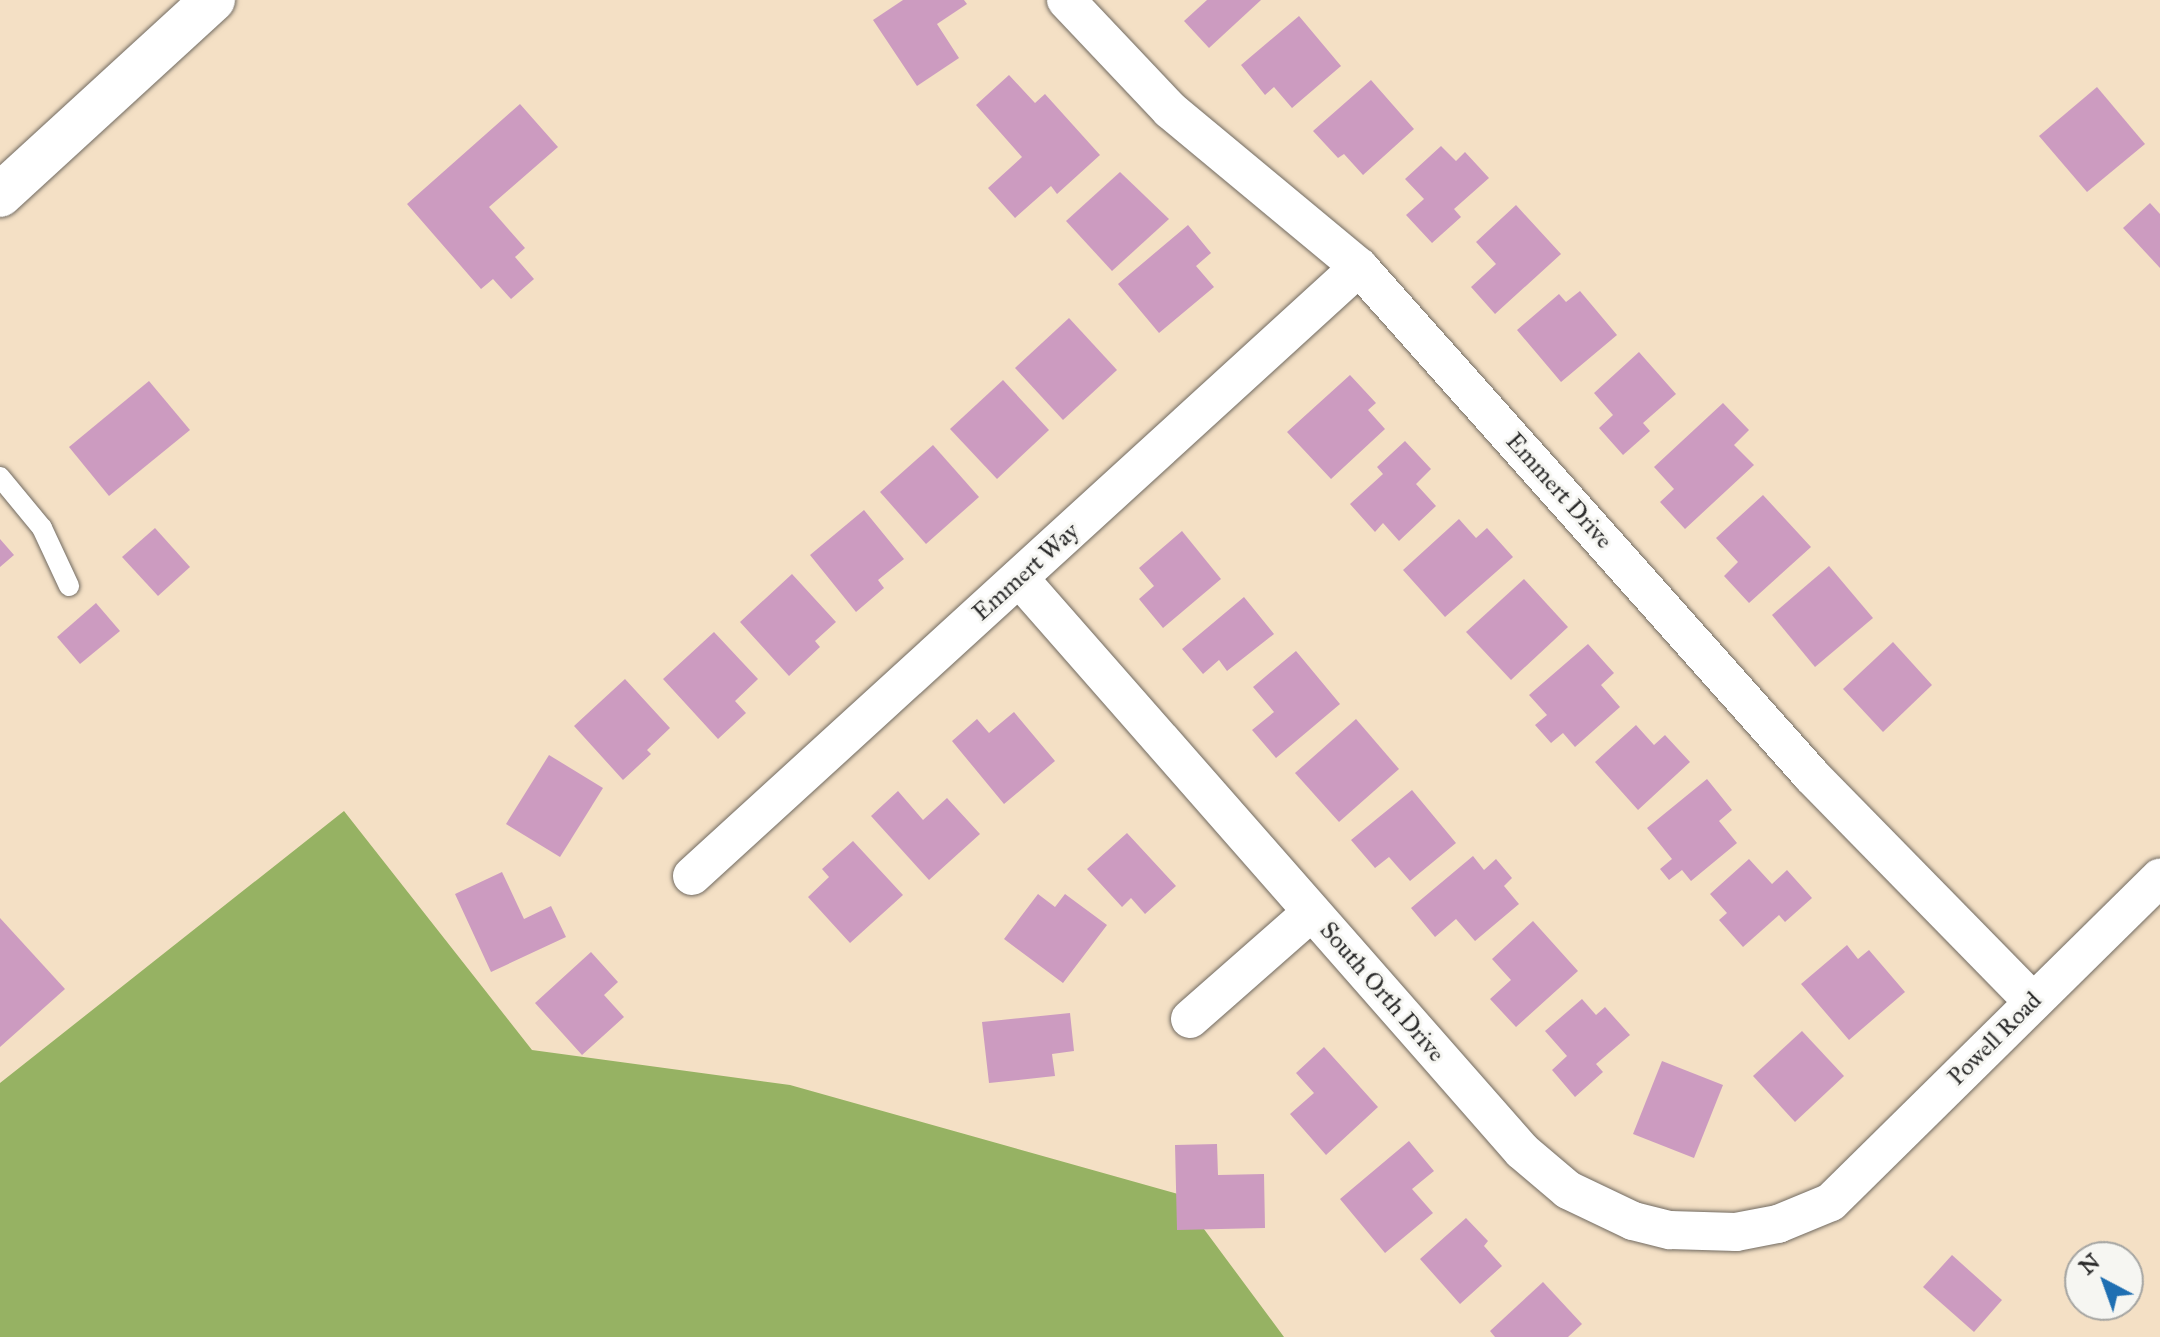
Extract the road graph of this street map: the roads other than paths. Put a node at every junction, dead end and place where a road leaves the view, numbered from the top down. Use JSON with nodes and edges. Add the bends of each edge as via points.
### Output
{"nodes":[{"id":1,"x":213,"y":0,"type":"edge"},
{"id":2,"x":1066,"y":0,"type":"edge"},
{"id":3,"x":0,"y":195,"type":"edge"},
{"id":4,"x":1359,"y":267,"type":"junction"},
{"id":5,"x":0,"y":477,"type":"edge"},
{"id":6,"x":1019,"y":578,"type":"junction"},
{"id":7,"x":69,"y":586,"type":"dead end"},
{"id":8,"x":692,"y":876,"type":"dead end"},
{"id":9,"x":2160,"y":877,"type":"edge"},
{"id":10,"x":1312,"y":912,"type":"junction"},
{"id":11,"x":2033,"y":1002,"type":"junction"},
{"id":12,"x":1190,"y":1019,"type":"dead end"},
{"id":13,"x":1831,"y":1202,"type":"joint"}],
"edges":[{"from":1,"to":3,"type":"main road"},
{"from":2,"to":4,"type":"street","name":"Emmert Drive","via":[[1170,110]]},
{"from":4,"to":6,"type":"street","name":"Emmert Way"},
{"from":4,"to":11,"type":"street","name":"Emmert Drive","via":[[1812,776]]},
{"from":5,"to":7,"type":"lane","via":[[42,528]]},
{"from":6,"to":8,"type":"street","name":"Emmert Way"},
{"from":6,"to":10,"type":"street","name":"South Orth Drive"},
{"from":9,"to":11,"type":"street","name":"Powell Road"},
{"from":10,"to":12,"type":"street"},
{"from":10,"to":13,"type":"street","name":"South Orth Drive","via":[[1522,1151],[1585,1200],[1633,1221],[1702,1233],[1756,1229]]},
{"from":11,"to":13,"type":"street","name":"Powell Road"}]}
